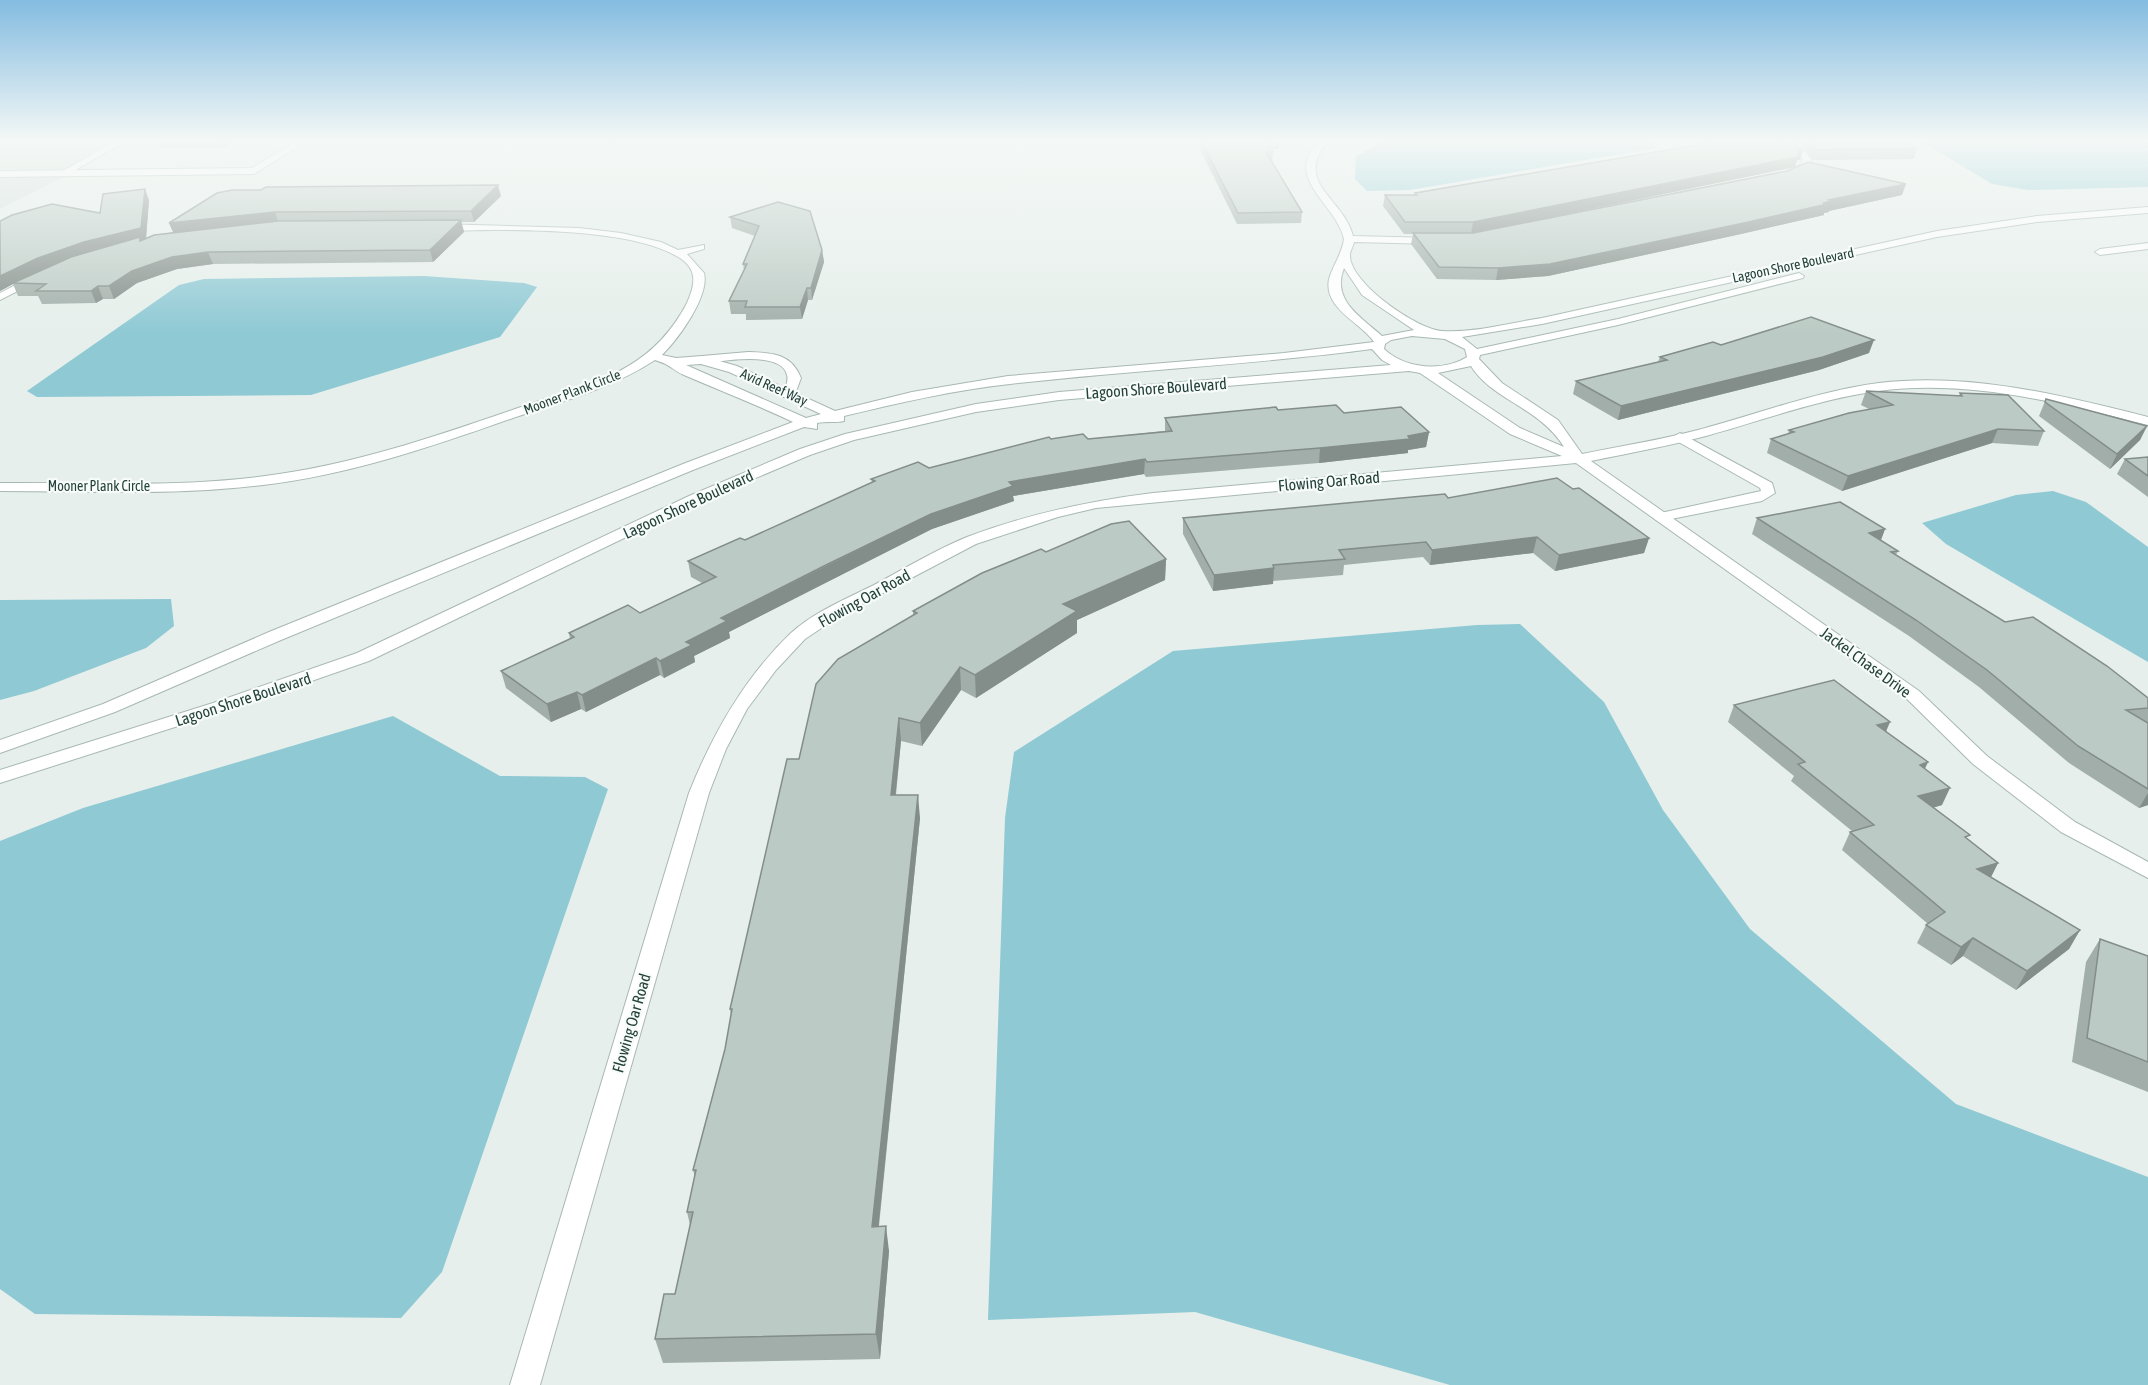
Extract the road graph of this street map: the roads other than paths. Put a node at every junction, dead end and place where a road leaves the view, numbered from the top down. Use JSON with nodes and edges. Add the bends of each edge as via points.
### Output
{"nodes":[{"id":1,"x":1332,"y":206,"type":"edge"},
{"id":2,"x":2148,"y":210,"type":"edge"},
{"id":3,"x":2148,"y":216,"type":"edge"},
{"id":4,"x":421,"y":227,"type":"edge"},
{"id":5,"x":1349,"y":239,"type":"junction"},
{"id":6,"x":1451,"y":241,"type":"edge"},
{"id":7,"x":2148,"y":246,"type":"edge"},
{"id":8,"x":700,"y":248,"type":"dead end"},
{"id":9,"x":2100,"y":252,"type":"dead end"},
{"id":10,"x":679,"y":253,"type":"junction"},
{"id":11,"x":1345,"y":256,"type":"junction"},
{"id":12,"x":45,"y":273,"type":"edge"},
{"id":13,"x":0,"y":297,"type":"edge"},
{"id":14,"x":1426,"y":333,"type":"junction"},
{"id":15,"x":1441,"y":335,"type":"junction"},
{"id":16,"x":1379,"y":343,"type":"junction"},
{"id":17,"x":653,"y":356,"type":"junction"},
{"id":18,"x":1474,"y":356,"type":"junction"},
{"id":19,"x":702,"y":360,"type":"junction"},
{"id":20,"x":676,"y":362,"type":"junction"},
{"id":21,"x":1417,"y":368,"type":"junction"},
{"id":22,"x":790,"y":394,"type":"junction"},
{"id":23,"x":833,"y":415,"type":"junction"},
{"id":24,"x":2148,"y":421,"type":"edge"},
{"id":25,"x":806,"y":422,"type":"junction"},
{"id":26,"x":867,"y":432,"type":"junction"},
{"id":27,"x":1680,"y":438,"type":"junction"},
{"id":28,"x":838,"y":441,"type":"junction"},
{"id":29,"x":1579,"y":459,"type":"junction"},
{"id":30,"x":0,"y":487,"type":"edge"},
{"id":31,"x":1661,"y":517,"type":"junction"},
{"id":32,"x":0,"y":747,"type":"edge"},
{"id":33,"x":0,"y":777,"type":"edge"},
{"id":34,"x":2148,"y":871,"type":"edge"},
{"id":35,"x":525,"y":1385,"type":"edge"}],
"edges":[{"from":1,"to":5,"type":"street"},
{"from":2,"to":15,"type":"street","name":"Lagoon Shore Boulevard","via":[[2037,219],[1937,234],[1542,321]]},
{"from":3,"to":18,"type":"street","name":"Lagoon Shore Boulevard","via":[[2045,225],[1939,242]]},
{"from":4,"to":10,"type":"street","name":"Mooner Plank Circle","via":[[608,234],[654,243]]},
{"from":5,"to":6,"type":"street"},
{"from":5,"to":11,"type":"street"},
{"from":7,"to":9,"type":"street"},
{"from":8,"to":10,"type":"street"},
{"from":10,"to":17,"type":"street","name":"Mooner Plank Circle","via":[[695,267],[700,282],[680,327]]},
{"from":11,"to":14,"type":"street","via":[[1351,275],[1364,291]]},
{"from":11,"to":16,"type":"street","via":[[1335,277],[1335,293]]},
{"from":12,"to":13,"type":"street"},
{"from":14,"to":15,"type":"street"},
{"from":14,"to":16,"type":"street","name":"Lagoon Shore Boulevard","via":[[1399,334]]},
{"from":15,"to":18,"type":"street","name":"Jackel Chase Drive","via":[[1464,343]]},
{"from":16,"to":21,"type":"street","via":[[1382,355],[1389,360]]},
{"from":16,"to":23,"type":"street","name":"Lagoon Shore Boulevard","via":[[1284,357],[1008,380],[912,396]]},
{"from":17,"to":20,"type":"street","name":"Avid Reef Way"},
{"from":17,"to":30,"type":"street","name":"Mooner Plank Circle","via":[[591,387],[428,443],[289,477],[194,485]]},
{"from":18,"to":21,"type":"street","name":"Lagoon Shore Boulevard","via":[[1449,369]]},
{"from":18,"to":29,"type":"street","name":"Jackel Chase Drive","via":[[1475,365],[1488,377],[1553,423]]},
{"from":19,"to":20,"type":"street","name":"Avid Reef Way"},
{"from":19,"to":22,"type":"street","name":"Avid Reef Way"},
{"from":19,"to":22,"type":"street","via":[[746,356],[780,359],[795,374]]},
{"from":20,"to":25,"type":"street","name":"Avid Reef Way","via":[[685,371]]},
{"from":21,"to":26,"type":"street","name":"Lagoon Shore Boulevard","via":[[1059,396],[975,408]]},
{"from":21,"to":29,"type":"street","name":"Jackel Chase Drive","via":[[1515,430]]},
{"from":22,"to":23,"type":"street","name":"Avid Reef Way"},
{"from":23,"to":25,"type":"street","name":"Lagoon Shore Boulevard"},
{"from":23,"to":26,"type":"street","name":"Avid Reef Way"},
{"from":24,"to":27,"type":"street","via":[[2007,390],[1899,385],[1840,394]]},
{"from":25,"to":28,"type":"street","name":"Avid Reef Way"},
{"from":25,"to":32,"type":"street","name":"Lagoon Shore Boulevard","via":[[275,636],[109,708]]},
{"from":26,"to":28,"type":"street","name":"Lagoon Shore Boulevard"},
{"from":27,"to":29,"type":"street"},
{"from":27,"to":31,"type":"street","via":[[1767,486],[1768,493]]},
{"from":28,"to":33,"type":"street","name":"Lagoon Shore Boulevard","via":[[694,499],[363,657]]},
{"from":29,"to":31,"type":"street","name":"Jackel Chase Drive"},
{"from":29,"to":35,"type":"street","name":"Flowing Oar Road","via":[[1096,504],[1011,526],[971,541],[835,611],[800,635],[738,708],[699,793]]},
{"from":31,"to":34,"type":"street","name":"Jackel Chase Drive","via":[[1913,695],[1980,760],[2068,827]]}]}
